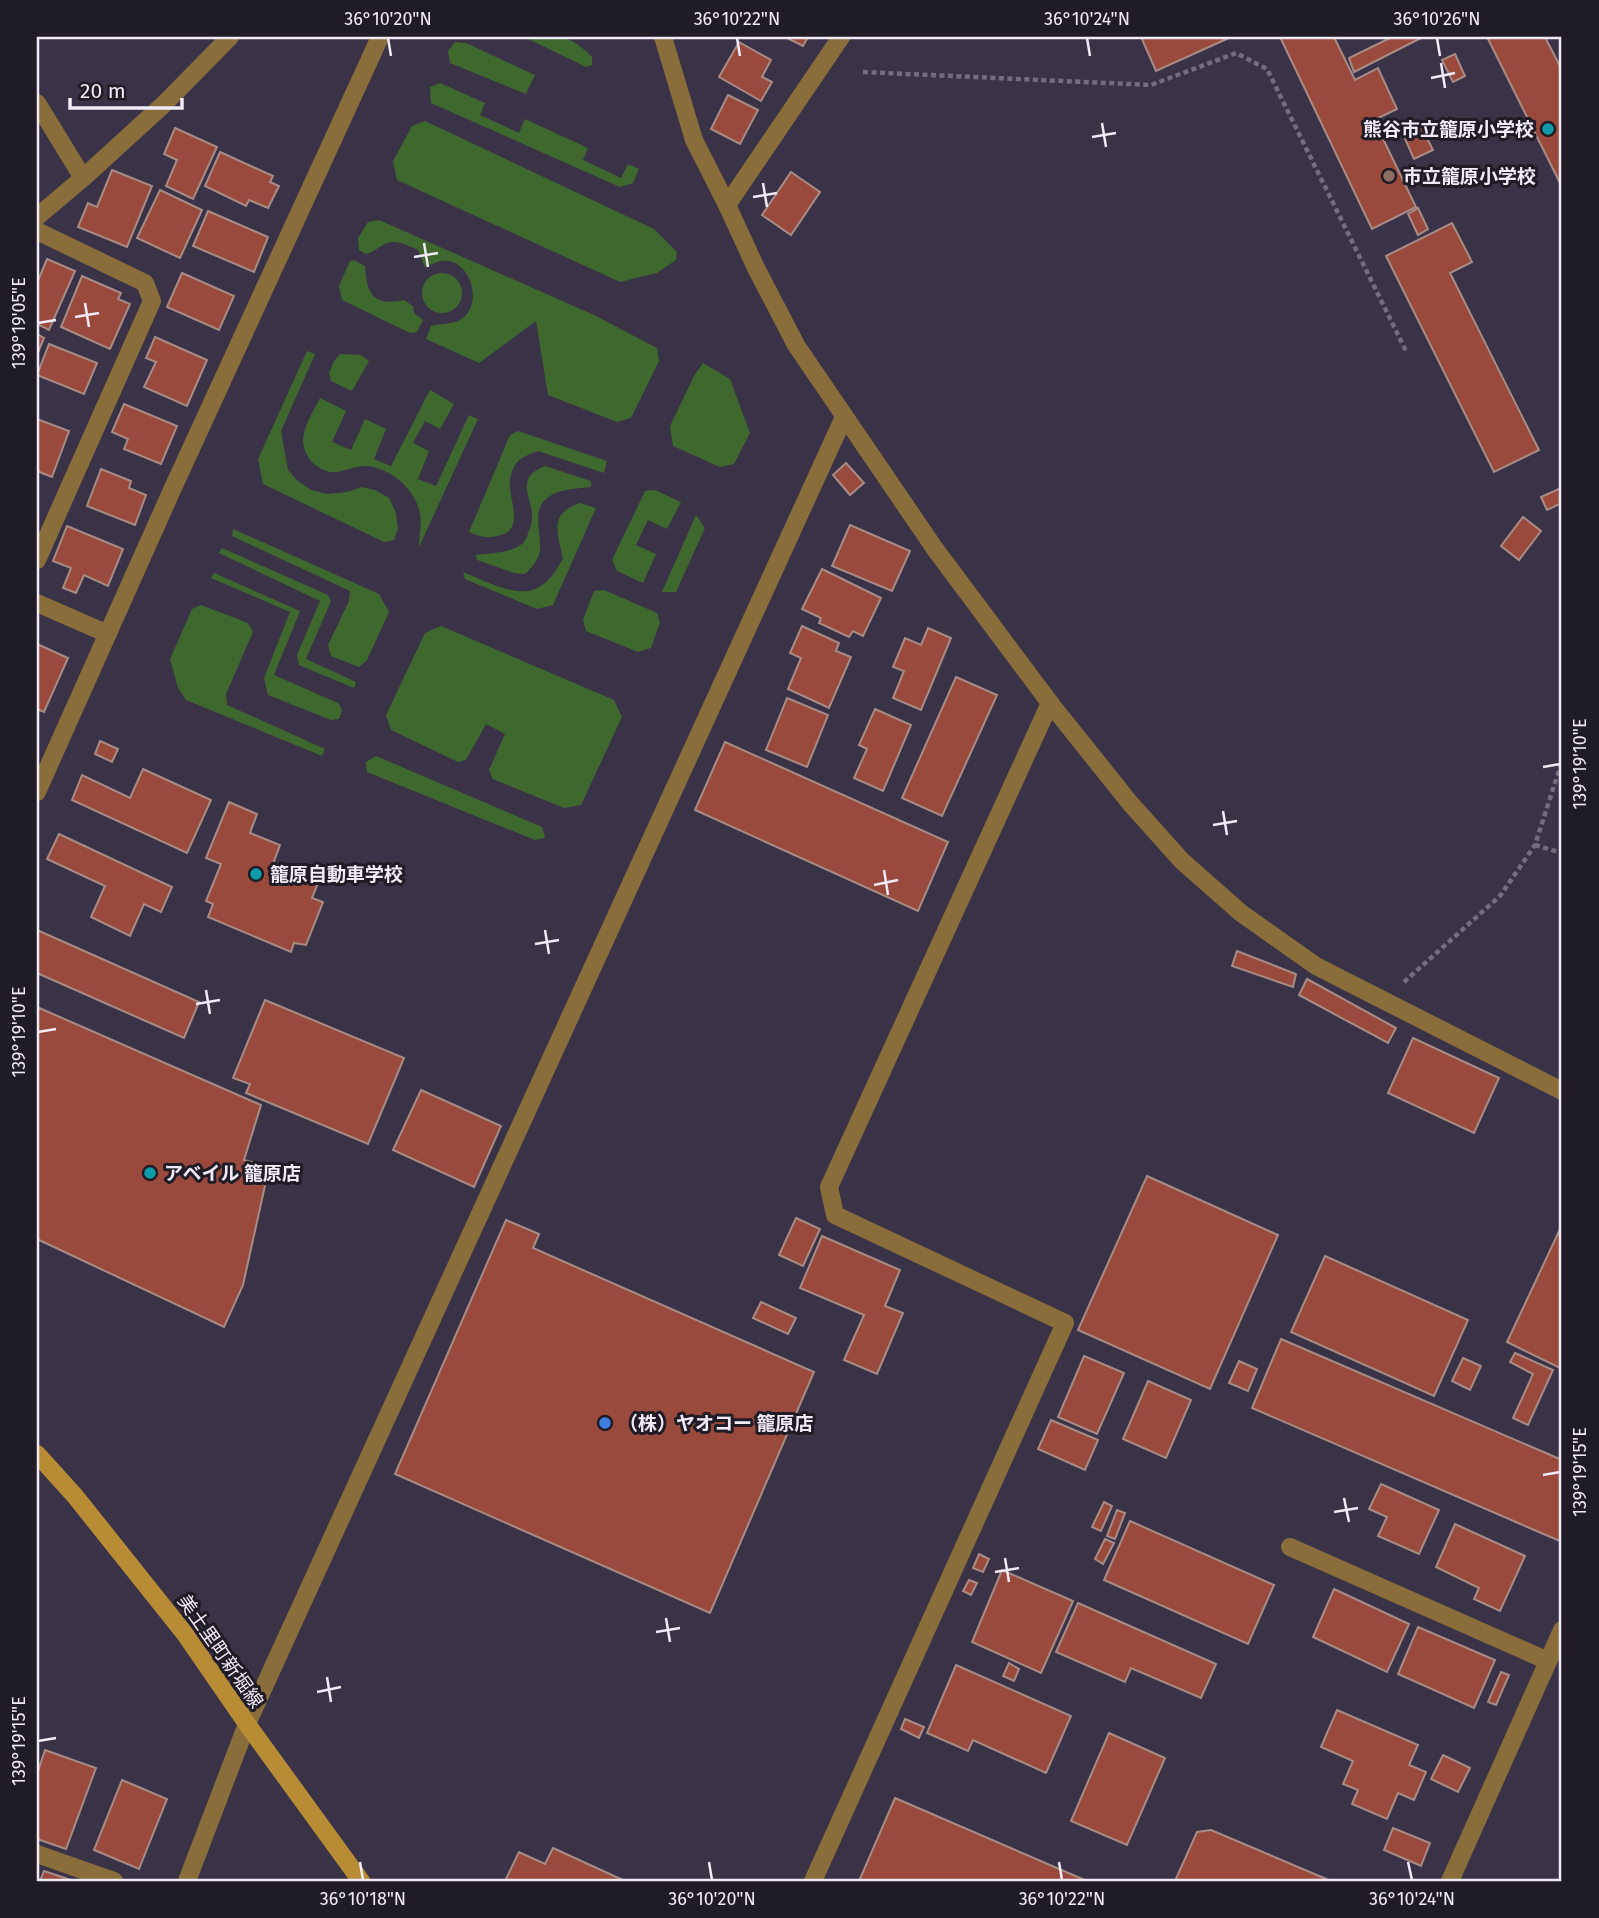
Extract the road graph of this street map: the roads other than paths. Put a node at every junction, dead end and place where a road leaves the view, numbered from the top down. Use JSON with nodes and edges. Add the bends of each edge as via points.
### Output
{"nodes":[{"id":1,"x":230,"y":37,"type":"edge"},
{"id":2,"x":380,"y":37,"type":"edge"},
{"id":3,"x":663,"y":37,"type":"edge"},
{"id":4,"x":841,"y":37,"type":"edge"},
{"id":5,"x":37,"y":103,"type":"edge"},
{"id":6,"x":83,"y":178,"type":"junction"},
{"id":7,"x":727,"y":205,"type":"junction"},
{"id":8,"x":37,"y":217,"type":"edge"},
{"id":9,"x":37,"y":231,"type":"edge"},
{"id":10,"x":844,"y":417,"type":"junction"},
{"id":11,"x":37,"y":561,"type":"edge"},
{"id":12,"x":37,"y":603,"type":"edge"},
{"id":13,"x":108,"y":634,"type":"junction"},
{"id":14,"x":1050,"y":703,"type":"junction"},
{"id":15,"x":37,"y":792,"type":"edge"},
{"id":16,"x":1562,"y":1091,"type":"edge"},
{"id":17,"x":37,"y":1454,"type":"edge"},
{"id":18,"x":1290,"y":1548,"type":"dead end"},
{"id":19,"x":1562,"y":1630,"type":"edge"},
{"id":20,"x":1548,"y":1661,"type":"junction"},
{"id":21,"x":247,"y":1724,"type":"junction"},
{"id":22,"x":37,"y":1854,"type":"edge"},
{"id":23,"x":114,"y":1881,"type":"edge"},
{"id":24,"x":187,"y":1881,"type":"edge"},
{"id":25,"x":361,"y":1881,"type":"edge"},
{"id":26,"x":813,"y":1881,"type":"edge"},
{"id":27,"x":1450,"y":1881,"type":"edge"}],
"edges":[{"from":1,"to":6,"type":"street"},
{"from":2,"to":13,"type":"street"},
{"from":3,"to":7,"type":"street","via":[[694,140]]},
{"from":4,"to":7,"type":"street"},
{"from":5,"to":6,"type":"street"},
{"from":6,"to":8,"type":"street"},
{"from":7,"to":10,"type":"street","via":[[796,345]]},
{"from":9,"to":11,"type":"street","via":[[145,283],[152,301]]},
{"from":10,"to":14,"type":"street"},
{"from":10,"to":21,"type":"street"},
{"from":12,"to":13,"type":"street"},
{"from":13,"to":15,"type":"street"},
{"from":14,"to":16,"type":"street","via":[[1182,861],[1241,913],[1316,966]]},
{"from":14,"to":26,"type":"street","via":[[829,1187],[835,1215],[1065,1323]]},
{"from":17,"to":21,"type":"main road","name":"美土里町新堀線","via":[[185,1633]]},
{"from":18,"to":20,"type":"street"},
{"from":19,"to":20,"type":"street"},
{"from":20,"to":27,"type":"street"},
{"from":21,"to":24,"type":"street"},
{"from":21,"to":25,"type":"main road","name":"美土里町新堀線"},
{"from":22,"to":23,"type":"street"}]}
